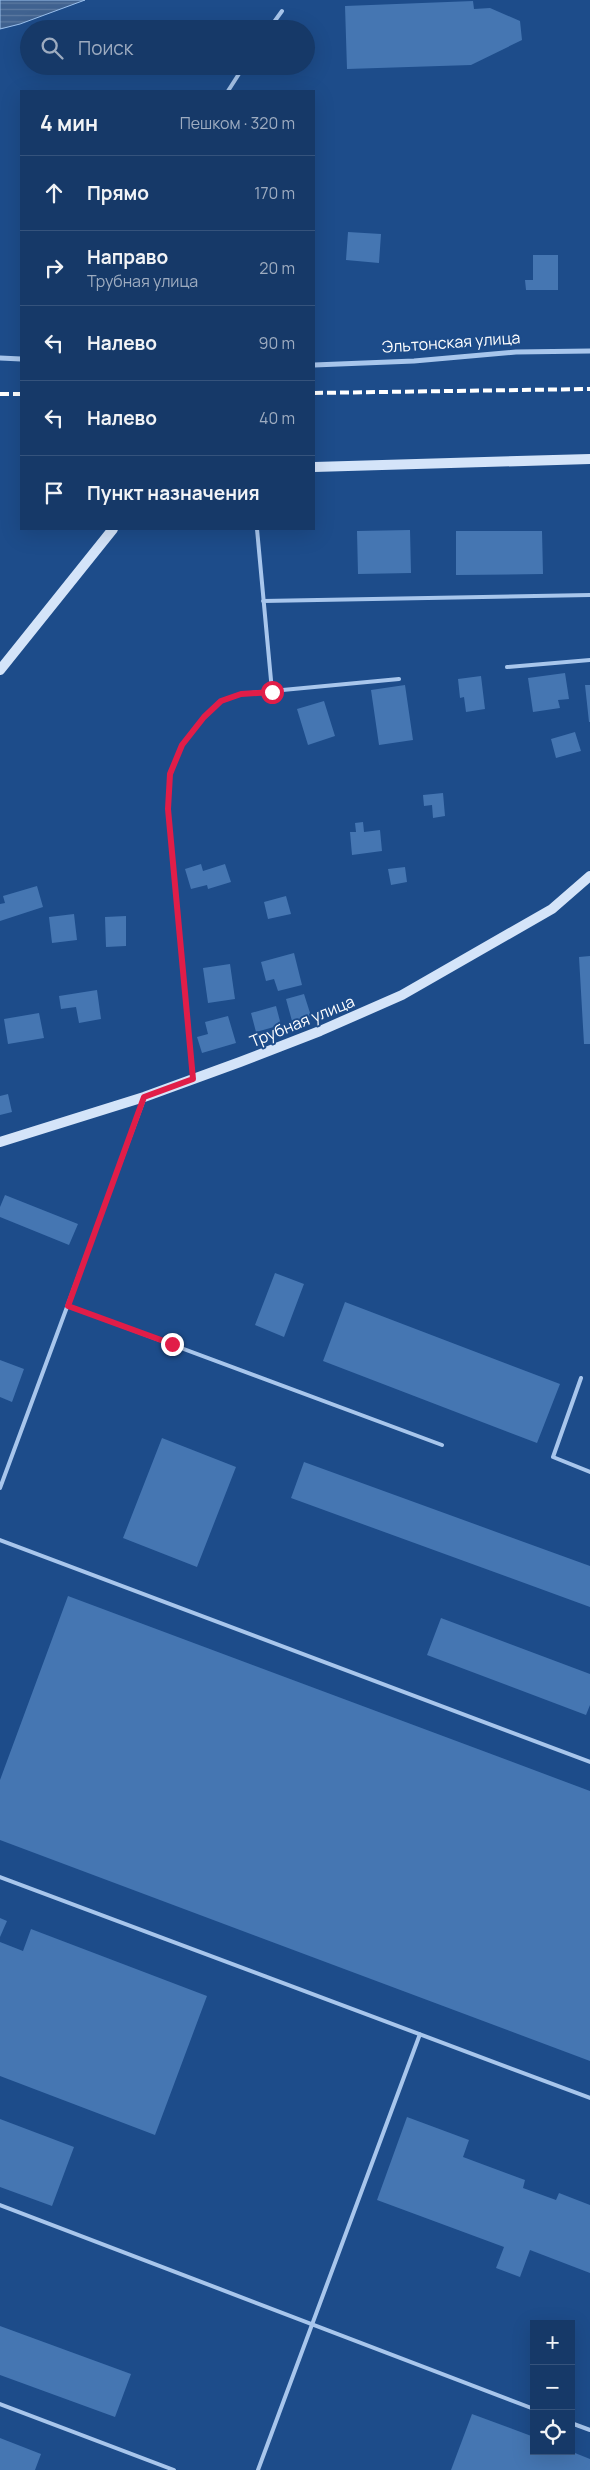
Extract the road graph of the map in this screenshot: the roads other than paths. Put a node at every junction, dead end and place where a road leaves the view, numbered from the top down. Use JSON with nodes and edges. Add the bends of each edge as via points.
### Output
{"nodes":[{"id":1,"x":282,"y":10,"type":"dead end"},
{"id":2,"x":276,"y":20,"type":"edge"},
{"id":3,"x":238,"y":75,"type":"edge"},
{"id":4,"x":229,"y":90,"type":"edge"},
{"id":5,"x":590,"y":351,"type":"edge"},
{"id":6,"x":0,"y":358,"type":"edge"},
{"id":7,"x":20,"y":359,"type":"edge"},
{"id":8,"x":315,"y":365,"type":"edge"},
{"id":9,"x":590,"y":459,"type":"edge"},
{"id":10,"x":315,"y":467,"type":"edge"},
{"id":11,"x":112,"y":530,"type":"edge"},
{"id":12,"x":257,"y":530,"type":"edge"},
{"id":13,"x":590,"y":595,"type":"edge"},
{"id":14,"x":263,"y":601,"type":"junction"},
{"id":15,"x":590,"y":660,"type":"edge"},
{"id":16,"x":507,"y":667,"type":"dead end"},
{"id":17,"x":0,"y":670,"type":"edge"},
{"id":18,"x":399,"y":679,"type":"dead end"},
{"id":19,"x":272,"y":692,"type":"junction"},
{"id":20,"x":590,"y":876,"type":"edge"},
{"id":21,"x":193,"y":1079,"type":"junction"},
{"id":22,"x":144,"y":1097,"type":"junction"},
{"id":23,"x":0,"y":1142,"type":"edge"},
{"id":24,"x":68,"y":1306,"type":"junction"},
{"id":25,"x":581,"y":1378,"type":"dead end"},
{"id":26,"x":442,"y":1445,"type":"dead end"},
{"id":27,"x":590,"y":1472,"type":"edge"},
{"id":28,"x":0,"y":1488,"type":"edge"},
{"id":29,"x":0,"y":1540,"type":"edge"},
{"id":30,"x":590,"y":1762,"type":"edge"},
{"id":31,"x":0,"y":1877,"type":"edge"},
{"id":32,"x":420,"y":2034,"type":"junction"},
{"id":33,"x":590,"y":2098,"type":"edge"},
{"id":34,"x":0,"y":2205,"type":"edge"},
{"id":35,"x":312,"y":2325,"type":"junction"},
{"id":36,"x":0,"y":2404,"type":"edge"},
{"id":37,"x":530,"y":2407,"type":"edge"},
{"id":38,"x":575,"y":2424,"type":"edge"},
{"id":39,"x":590,"y":2430,"type":"edge"},
{"id":40,"x":174,"y":2470,"type":"edge"},
{"id":41,"x":258,"y":2470,"type":"edge"}],
"edges":[{"from":1,"to":2,"type":"lane"},
{"from":3,"to":4,"type":"lane"},
{"from":5,"to":8,"type":"street","name":"Эльтонская улица","via":[[516,352]]},
{"from":6,"to":7,"type":"street"},
{"from":9,"to":10,"type":"main road"},
{"from":11,"to":17,"type":"main road"},
{"from":12,"to":14,"type":"lane"},
{"from":13,"to":14,"type":"lane"},
{"from":14,"to":19,"type":"lane"},
{"from":15,"to":16,"type":"lane"},
{"from":18,"to":19,"type":"lane"},
{"from":19,"to":21,"type":"lane","via":[[241,694],[221,701],[182,745],[170,774],[168,809]]},
{"from":20,"to":21,"type":"main road","name":"Трубная улица","via":[[552,909],[402,995],[320,1031]]},
{"from":21,"to":22,"type":"main road","name":"Трубная улица"},
{"from":22,"to":23,"type":"main road","name":"Трубная улица"},
{"from":22,"to":24,"type":"lane"},
{"from":24,"to":26,"type":"lane"},
{"from":24,"to":28,"type":"lane"},
{"from":25,"to":27,"type":"lane","via":[[552,1457]]},
{"from":29,"to":30,"type":"lane"},
{"from":31,"to":32,"type":"lane"},
{"from":32,"to":33,"type":"lane"},
{"from":32,"to":35,"type":"lane"},
{"from":34,"to":35,"type":"lane"},
{"from":35,"to":37,"type":"lane"},
{"from":35,"to":41,"type":"lane"},
{"from":36,"to":40,"type":"lane"},
{"from":38,"to":39,"type":"lane"}]}
